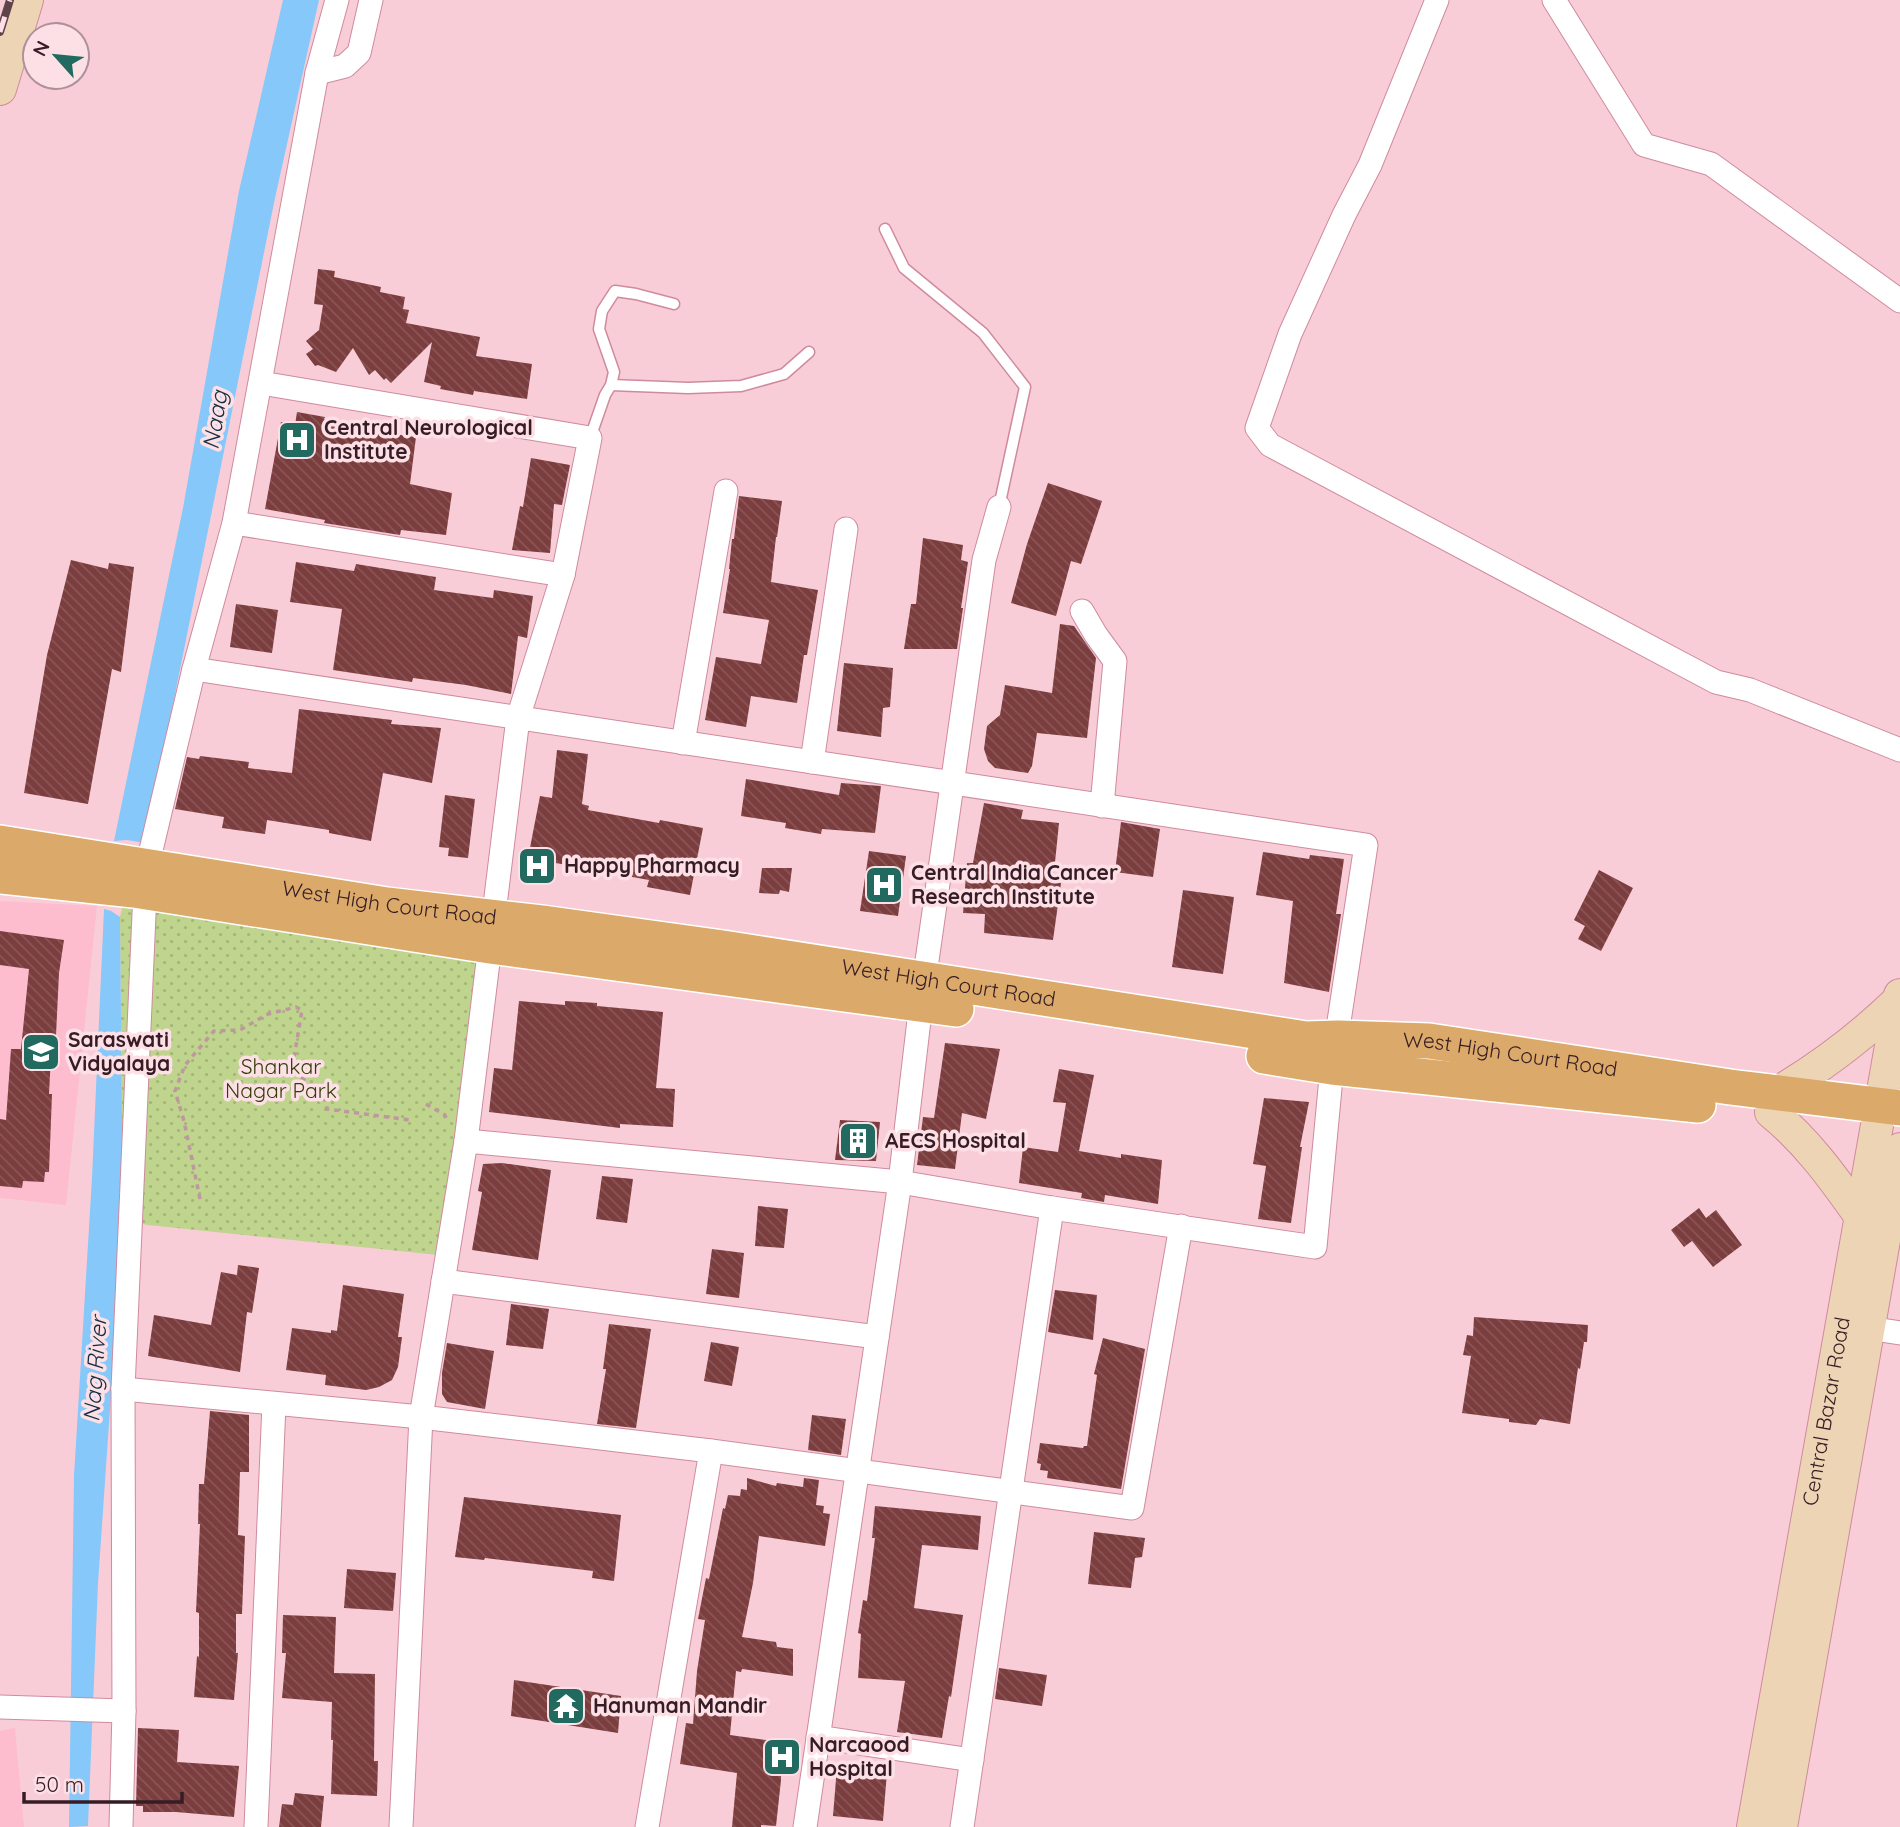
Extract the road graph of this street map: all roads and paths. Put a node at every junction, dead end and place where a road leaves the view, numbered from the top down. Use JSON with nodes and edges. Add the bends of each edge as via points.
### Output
{"nodes":[{"id":1,"x":27,"y":0,"type":"edge"},
{"id":2,"x":337,"y":0,"type":"edge"},
{"id":3,"x":371,"y":0,"type":"edge"},
{"id":4,"x":1437,"y":0,"type":"edge"},
{"id":5,"x":1554,"y":0,"type":"edge"},
{"id":6,"x":317,"y":73,"type":"junction"},
{"id":7,"x":0,"y":89,"type":"edge"},
{"id":8,"x":886,"y":229,"type":"dead end"},
{"id":9,"x":1900,"y":301,"type":"edge"},
{"id":10,"x":674,"y":304,"type":"dead end"},
{"id":11,"x":809,"y":352,"type":"dead end"},
{"id":12,"x":261,"y":383,"type":"junction"},
{"id":13,"x":611,"y":386,"type":"junction"},
{"id":14,"x":590,"y":438,"type":"junction"},
{"id":15,"x":726,"y":491,"type":"dead end"},
{"id":16,"x":999,"y":507,"type":"joint"},
{"id":17,"x":234,"y":523,"type":"junction"},
{"id":18,"x":846,"y":529,"type":"dead end"},
{"id":19,"x":563,"y":575,"type":"junction"},
{"id":20,"x":1082,"y":611,"type":"dead end"},
{"id":21,"x":194,"y":669,"type":"junction"},
{"id":22,"x":518,"y":718,"type":"junction"},
{"id":23,"x":682,"y":743,"type":"junction"},
{"id":24,"x":1900,"y":750,"type":"edge"},
{"id":25,"x":812,"y":762,"type":"junction"},
{"id":26,"x":952,"y":783,"type":"junction"},
{"id":27,"x":1102,"y":806,"type":"junction"},
{"id":28,"x":0,"y":843,"type":"edge"},
{"id":29,"x":0,"y":876,"type":"edge"},
{"id":30,"x":146,"y":879,"type":"junction"},
{"id":31,"x":491,"y":932,"type":"junction"},
{"id":32,"x":923,"y":992,"type":"junction"},
{"id":33,"x":1900,"y":998,"type":"edge"},
{"id":34,"x":1335,"y":1052,"type":"junction"},
{"id":35,"x":1774,"y":1103,"type":"junction"},
{"id":36,"x":410,"y":1120,"type":"dead end"},
{"id":37,"x":1892,"y":1123,"type":"edge"},
{"id":38,"x":466,"y":1141,"type":"junction"},
{"id":39,"x":900,"y":1182,"type":"junction"},
{"id":40,"x":200,"y":1199,"type":"dead end"},
{"id":41,"x":1052,"y":1208,"type":"junction"},
{"id":42,"x":1883,"y":1216,"type":"edge"},
{"id":43,"x":1181,"y":1226,"type":"junction"},
{"id":44,"x":443,"y":1281,"type":"junction"},
{"id":45,"x":1868,"y":1328,"type":"junction"},
{"id":46,"x":1900,"y":1333,"type":"edge"},
{"id":47,"x":877,"y":1337,"type":"junction"},
{"id":48,"x":123,"y":1388,"type":"junction"},
{"id":49,"x":274,"y":1404,"type":"junction"},
{"id":50,"x":421,"y":1417,"type":"junction"},
{"id":51,"x":710,"y":1451,"type":"junction"},
{"id":52,"x":857,"y":1472,"type":"junction"},
{"id":53,"x":1011,"y":1493,"type":"junction"},
{"id":54,"x":0,"y":1707,"type":"edge"},
{"id":55,"x":120,"y":1711,"type":"junction"},
{"id":56,"x":818,"y":1737,"type":"junction"},
{"id":57,"x":972,"y":1760,"type":"junction"},
{"id":58,"x":121,"y":1827,"type":"edge"},
{"id":59,"x":256,"y":1827,"type":"edge"},
{"id":60,"x":401,"y":1827,"type":"edge"},
{"id":61,"x":647,"y":1827,"type":"edge"},
{"id":62,"x":805,"y":1827,"type":"edge"},
{"id":63,"x":962,"y":1827,"type":"edge"},
{"id":64,"x":1753,"y":1827,"type":"edge"},
{"id":65,"x":1781,"y":1827,"type":"edge"}],
"edges":[{"from":1,"to":7,"type":"main road"},
{"from":2,"to":6,"type":"street"},
{"from":3,"to":6,"type":"street","via":[[359,53],[345,66]]},
{"from":4,"to":24,"type":"street","via":[[1370,165],[1290,334],[1257,428],[1270,445],[1716,682],[1750,690]]},
{"from":5,"to":9,"type":"street","via":[[1644,145],[1711,164]]},
{"from":6,"to":12,"type":"street"},
{"from":8,"to":16,"type":"lane","via":[[904,268],[983,333],[1025,387]]},
{"from":10,"to":13,"type":"lane","via":[[615,291],[602,311],[599,329],[614,372]]},
{"from":11,"to":13,"type":"lane","via":[[784,374],[741,386]]},
{"from":12,"to":14,"type":"street"},
{"from":12,"to":17,"type":"street"},
{"from":13,"to":14,"type":"lane"},
{"from":14,"to":19,"type":"street"},
{"from":15,"to":23,"type":"street"},
{"from":16,"to":26,"type":"street","via":[[984,560]]},
{"from":17,"to":19,"type":"street"},
{"from":17,"to":21,"type":"street"},
{"from":18,"to":25,"type":"street"},
{"from":19,"to":22,"type":"street"},
{"from":20,"to":27,"type":"street","via":[[1115,661]]},
{"from":21,"to":22,"type":"street"},
{"from":21,"to":30,"type":"street"},
{"from":22,"to":23,"type":"street"},
{"from":22,"to":31,"type":"street"},
{"from":23,"to":25,"type":"street"},
{"from":25,"to":26,"type":"street"},
{"from":26,"to":27,"type":"street"},
{"from":26,"to":32,"type":"street"},
{"from":27,"to":34,"type":"street","via":[[1366,845]]},
{"from":28,"to":30,"type":"main road","name":"West High Court Road"},
{"from":29,"to":30,"type":"main road","name":"West High Court Road"},
{"from":30,"to":31,"type":"main road","name":"West High Court Road"},
{"from":30,"to":48,"type":"street"},
{"from":31,"to":32,"type":"main road","name":"West High Court Road"},
{"from":31,"to":38,"type":"street"},
{"from":32,"to":34,"type":"main road","name":"West High Court Road"},
{"from":32,"to":39,"type":"street"},
{"from":33,"to":35,"type":"main road","via":[[1871,1027]]},
{"from":33,"to":37,"type":"main road","name":"Central Bazar Road"},
{"from":34,"to":35,"type":"main road","name":"West High Court Road"},
{"from":34,"to":43,"type":"street","via":[[1315,1247]]},
{"from":35,"to":37,"type":"main road","name":"West High Court Road"},
{"from":35,"to":42,"type":"main road","via":[[1822,1163]]},
{"from":36,"to":40,"type":"path","via":[[327,1109],[324,1096],[292,1070],[302,1010],[296,1007],[268,1014],[240,1030],[214,1031],[185,1065],[175,1091]]},
{"from":37,"to":42,"type":"main road","name":"Central Bazar Road"},
{"from":38,"to":39,"type":"street"},
{"from":38,"to":44,"type":"street"},
{"from":39,"to":41,"type":"street"},
{"from":39,"to":47,"type":"street"},
{"from":41,"to":43,"type":"street"},
{"from":41,"to":53,"type":"street"},
{"from":42,"to":45,"type":"main road","name":"Central Bazar Road"},
{"from":42,"to":64,"type":"main road","name":"Central Bazar Road"},
{"from":43,"to":53,"type":"street","via":[[1132,1508]]},
{"from":44,"to":47,"type":"street"},
{"from":44,"to":50,"type":"street"},
{"from":45,"to":46,"type":"street"},
{"from":45,"to":65,"type":"main road","name":"Central Bazar Road"},
{"from":47,"to":52,"type":"street"},
{"from":48,"to":49,"type":"street"},
{"from":48,"to":55,"type":"street"},
{"from":49,"to":50,"type":"street"},
{"from":49,"to":59,"type":"street"},
{"from":50,"to":51,"type":"street"},
{"from":50,"to":60,"type":"street"},
{"from":51,"to":52,"type":"street"},
{"from":51,"to":61,"type":"street"},
{"from":52,"to":53,"type":"street"},
{"from":52,"to":56,"type":"street"},
{"from":53,"to":57,"type":"street"},
{"from":54,"to":55,"type":"street"},
{"from":55,"to":58,"type":"street"},
{"from":56,"to":57,"type":"street"},
{"from":56,"to":62,"type":"street"},
{"from":57,"to":63,"type":"street"}]}
